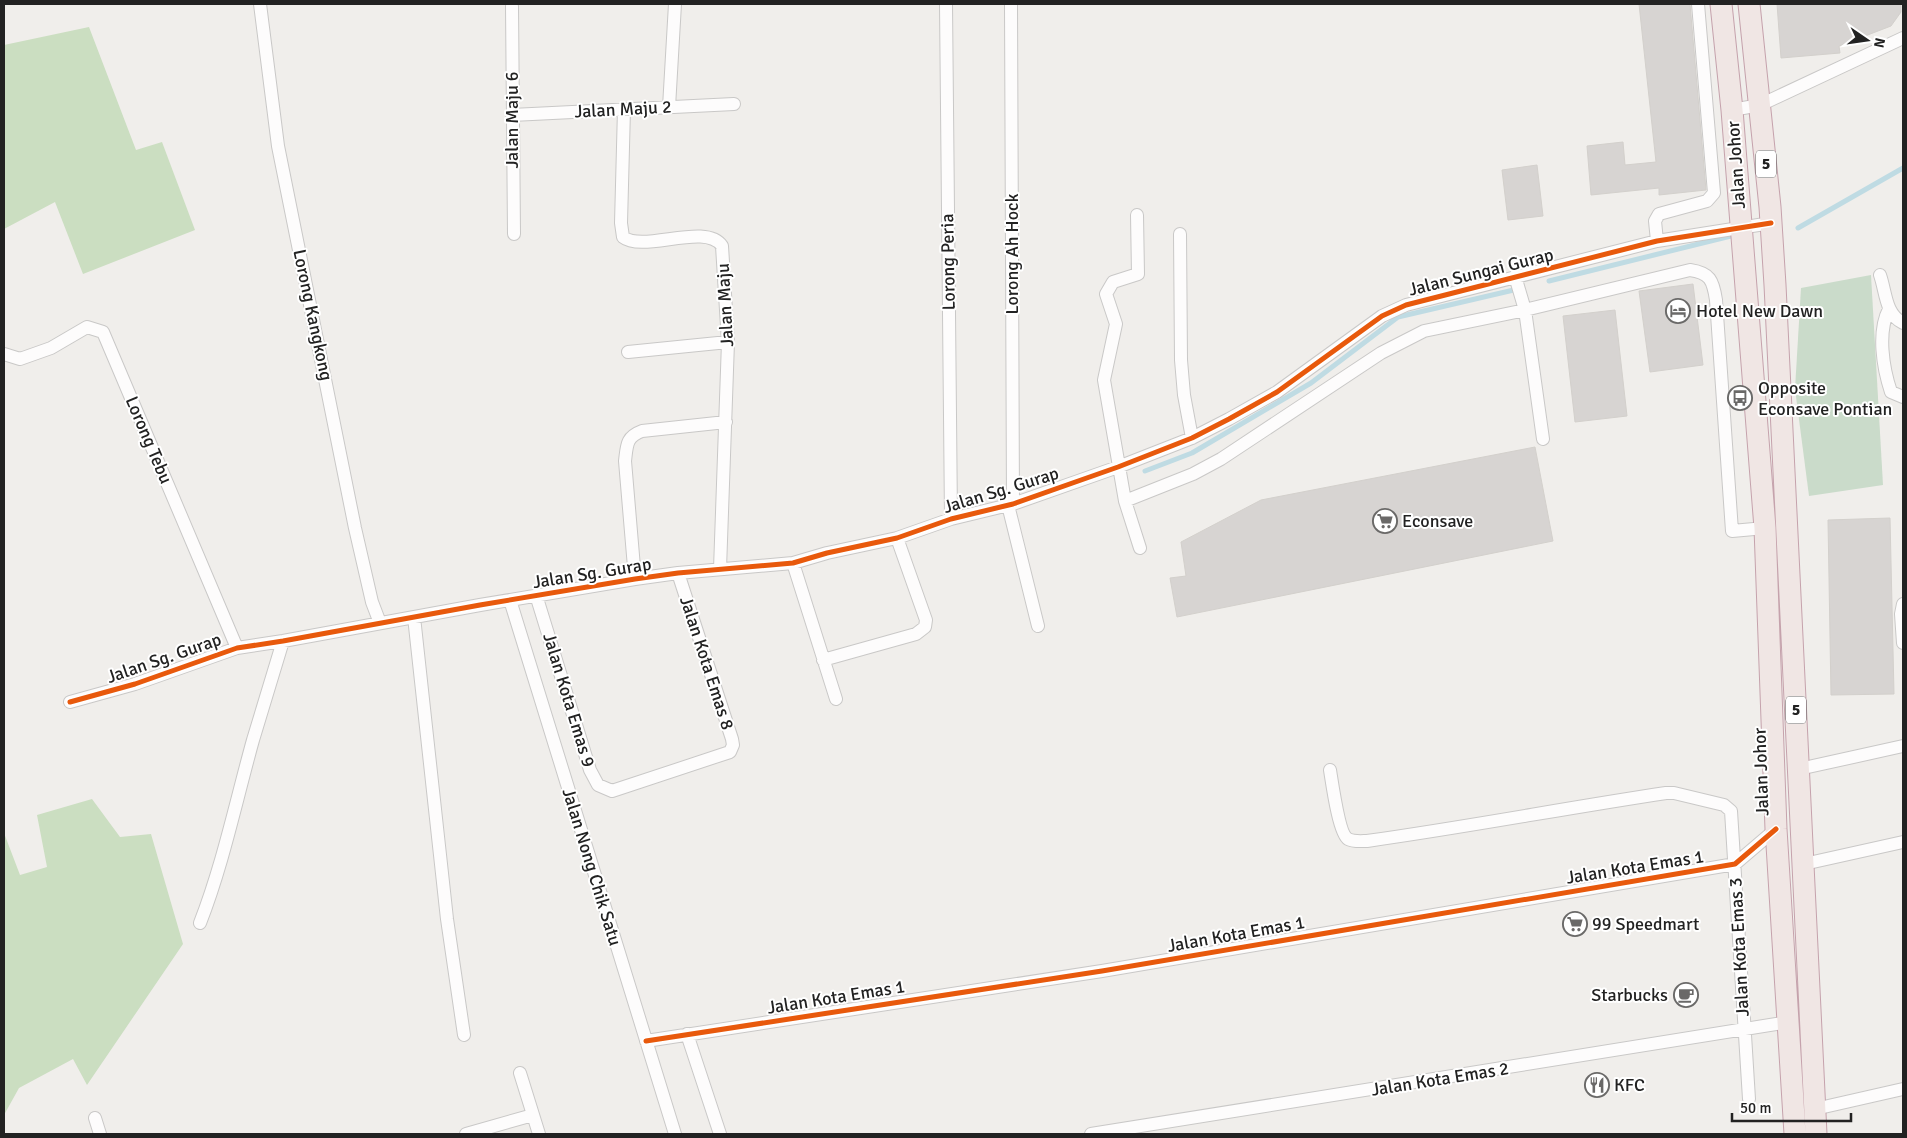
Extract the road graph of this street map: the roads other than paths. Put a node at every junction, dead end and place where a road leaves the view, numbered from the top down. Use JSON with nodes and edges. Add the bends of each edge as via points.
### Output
{"nodes":[{"id":1,"x":260,"y":4,"type":"edge"},
{"id":2,"x":675,"y":4,"type":"edge"},
{"id":3,"x":946,"y":4,"type":"edge"},
{"id":4,"x":1011,"y":4,"type":"edge"},
{"id":5,"x":1698,"y":4,"type":"edge"},
{"id":6,"x":1721,"y":4,"type":"edge"},
{"id":7,"x":1749,"y":4,"type":"edge"},
{"id":8,"x":512,"y":6,"type":"dead end"},
{"id":9,"x":1903,"y":38,"type":"edge"},
{"id":10,"x":734,"y":104,"type":"dead end"},
{"id":11,"x":1760,"y":105,"type":"junction"},
{"id":12,"x":669,"y":107,"type":"junction"},
{"id":13,"x":624,"y":109,"type":"junction"},
{"id":14,"x":1732,"y":110,"type":"junction"},
{"id":15,"x":512,"y":115,"type":"junction"},
{"id":16,"x":1137,"y":215,"type":"dead end"},
{"id":17,"x":1771,"y":223,"type":"junction"},
{"id":18,"x":1741,"y":228,"type":"junction"},
{"id":19,"x":514,"y":234,"type":"dead end"},
{"id":20,"x":1180,"y":234,"type":"dead end"},
{"id":21,"x":1657,"y":241,"type":"junction"},
{"id":22,"x":1880,"y":275,"type":"dead end"},
{"id":23,"x":1516,"y":276,"type":"junction"},
{"id":24,"x":1889,"y":309,"type":"junction"},
{"id":25,"x":1525,"y":310,"type":"junction"},
{"id":26,"x":1903,"y":323,"type":"edge"},
{"id":27,"x":728,"y":342,"type":"junction"},
{"id":28,"x":628,"y":352,"type":"dead end"},
{"id":29,"x":4,"y":354,"type":"edge"},
{"id":30,"x":1903,"y":397,"type":"edge"},
{"id":31,"x":726,"y":422,"type":"junction"},
{"id":32,"x":1192,"y":438,"type":"junction"},
{"id":33,"x":1543,"y":439,"type":"dead end"},
{"id":34,"x":1118,"y":467,"type":"junction"},
{"id":35,"x":1125,"y":501,"type":"junction"},
{"id":36,"x":1010,"y":504,"type":"junction"},
{"id":37,"x":951,"y":520,"type":"junction"},
{"id":38,"x":1765,"y":528,"type":"junction"},
{"id":39,"x":898,"y":538,"type":"junction"},
{"id":40,"x":1140,"y":548,"type":"dead end"},
{"id":41,"x":793,"y":563,"type":"junction"},
{"id":42,"x":720,"y":569,"type":"junction"},
{"id":43,"x":678,"y":573,"type":"junction"},
{"id":44,"x":635,"y":579,"type":"junction"},
{"id":45,"x":536,"y":595,"type":"junction"},
{"id":46,"x":510,"y":600,"type":"junction"},
{"id":47,"x":1903,"y":604,"type":"edge"},
{"id":48,"x":414,"y":617,"type":"junction"},
{"id":49,"x":380,"y":623,"type":"junction"},
{"id":50,"x":1038,"y":626,"type":"dead end"},
{"id":51,"x":283,"y":641,"type":"junction"},
{"id":52,"x":1903,"y":643,"type":"edge"},
{"id":53,"x":237,"y":648,"type":"junction"},
{"id":54,"x":823,"y":660,"type":"junction"},
{"id":55,"x":836,"y":699,"type":"dead end"},
{"id":56,"x":70,"y":702,"type":"dead end"},
{"id":57,"x":1903,"y":746,"type":"edge"},
{"id":58,"x":730,"y":752,"type":"joint"},
{"id":59,"x":1799,"y":769,"type":"junction"},
{"id":60,"x":1330,"y":770,"type":"dead end"},
{"id":61,"x":1776,"y":829,"type":"junction"},
{"id":62,"x":1903,"y":842,"type":"edge"},
{"id":63,"x":1735,"y":864,"type":"junction"},
{"id":64,"x":1804,"y":864,"type":"junction"},
{"id":65,"x":200,"y":923,"type":"dead end"},
{"id":66,"x":1789,"y":1022,"type":"junction"},
{"id":67,"x":1744,"y":1030,"type":"junction"},
{"id":68,"x":687,"y":1034,"type":"junction"},
{"id":69,"x":464,"y":1035,"type":"dead end"},
{"id":70,"x":646,"y":1041,"type":"junction"},
{"id":71,"x":520,"y":1073,"type":"dead end"},
{"id":72,"x":1903,"y":1089,"type":"edge"},
{"id":73,"x":1749,"y":1099,"type":"dead end"},
{"id":74,"x":1814,"y":1109,"type":"junction"},
{"id":75,"x":533,"y":1115,"type":"junction"},
{"id":76,"x":95,"y":1118,"type":"dead end"},
{"id":77,"x":100,"y":1134,"type":"edge"},
{"id":78,"x":466,"y":1134,"type":"edge"},
{"id":79,"x":539,"y":1134,"type":"edge"},
{"id":80,"x":675,"y":1134,"type":"edge"},
{"id":81,"x":720,"y":1134,"type":"edge"},
{"id":82,"x":1091,"y":1134,"type":"edge"},
{"id":83,"x":1795,"y":1134,"type":"edge"},
{"id":84,"x":1816,"y":1134,"type":"edge"}],
"edges":[{"from":1,"to":49,"type":"street","name":"Lorong Kangkong","via":[[278,146],[355,528]]},
{"from":2,"to":12,"type":"street"},
{"from":3,"to":37,"type":"street","name":"Lorong Peria"},
{"from":4,"to":36,"type":"street","name":"Lorong Ah Hock"},
{"from":5,"to":21,"type":"street","via":[[1714,193],[1707,201],[1659,214],[1655,221]]},
{"from":6,"to":14,"type":"highway","name":"Jalan Johor","number":"5"},
{"from":7,"to":11,"type":"highway","name":"Jalan Johor","number":"5"},
{"from":8,"to":15,"type":"street","name":"Jalan Maju 6"},
{"from":9,"to":11,"type":"street"},
{"from":10,"to":12,"type":"street","name":"Jalan Maju 2"},
{"from":11,"to":14,"type":"street"},
{"from":11,"to":17,"type":"highway","name":"Jalan Johor","number":"5"},
{"from":12,"to":13,"type":"street","name":"Jalan Maju 2"},
{"from":13,"to":15,"type":"street","name":"Jalan Maju 2"},
{"from":13,"to":27,"type":"street","name":"Jalan Maju","via":[[620,223],[623,237],[644,241],[704,237],[719,242],[722,246]]},
{"from":14,"to":18,"type":"highway","name":"Jalan Johor","number":"5"},
{"from":15,"to":19,"type":"street","name":"Jalan Maju 6"},
{"from":16,"to":34,"type":"street","via":[[1138,274],[1113,282],[1106,294],[1116,324],[1104,380]]},
{"from":17,"to":18,"type":"street","name":"Jalan Sungai Gurap"},
{"from":17,"to":59,"type":"highway","name":"Jalan Johor","number":"5"},
{"from":18,"to":21,"type":"street","name":"Jalan Sungai Gurap"},
{"from":18,"to":38,"type":"highway","name":"Jalan Johor","number":"5"},
{"from":20,"to":32,"type":"street","via":[[1181,360]]},
{"from":21,"to":23,"type":"street","name":"Jalan Sungai Gurap"},
{"from":22,"to":24,"type":"street"},
{"from":23,"to":25,"type":"street"},
{"from":23,"to":32,"type":"street","name":"Jalan Sungai Gurap","via":[[1406,305],[1382,316],[1277,392]]},
{"from":24,"to":26,"type":"street"},
{"from":24,"to":30,"type":"street","via":[[1884,319],[1882,342],[1886,378],[1891,392]]},
{"from":25,"to":33,"type":"street"},
{"from":25,"to":35,"type":"street","via":[[1424,331],[1381,353],[1221,459],[1193,474]]},
{"from":25,"to":38,"type":"street","via":[[1690,270],[1708,276],[1716,300],[1732,531]]},
{"from":27,"to":28,"type":"street"},
{"from":27,"to":31,"type":"street","name":"Jalan Maju"},
{"from":29,"to":53,"type":"street","name":"Lorong Tebu","via":[[20,359],[51,348],[87,327],[103,332]]},
{"from":31,"to":42,"type":"street","name":"Jalan Maju"},
{"from":31,"to":44,"type":"street","via":[[642,431],[630,438],[626,461]]},
{"from":32,"to":34,"type":"street","name":"Jalan Sungai Gurap"},
{"from":34,"to":35,"type":"street"},
{"from":34,"to":36,"type":"street","name":"Jalan Sg. Gurap"},
{"from":35,"to":40,"type":"street"},
{"from":36,"to":37,"type":"street","name":"Jalan Sg. Gurap"},
{"from":36,"to":50,"type":"street","name":"Lorong Ah Hock"},
{"from":37,"to":39,"type":"street","name":"Jalan Sg. Gurap"},
{"from":38,"to":61,"type":"highway","name":"Jalan Johor","number":"5"},
{"from":39,"to":41,"type":"street","name":"Jalan Sg. Gurap"},
{"from":39,"to":54,"type":"street","via":[[926,620],[925,627],[916,634]]},
{"from":41,"to":42,"type":"street","name":"Jalan Sg. Gurap"},
{"from":41,"to":54,"type":"street"},
{"from":42,"to":43,"type":"street","name":"Jalan Sg. Gurap"},
{"from":43,"to":44,"type":"street","name":"Jalan Sg. Gurap"},
{"from":43,"to":58,"type":"street","name":"Jalan Kota Emas 8","via":[[732,739]]},
{"from":44,"to":45,"type":"street","name":"Jalan Sg. Gurap"},
{"from":45,"to":46,"type":"street","name":"Jalan Sg. Gurap"},
{"from":45,"to":58,"type":"street","name":"Jalan Kota Emas 9","via":[[590,770],[598,785],[612,791]]},
{"from":46,"to":48,"type":"street","name":"Jalan Sg. Gurap"},
{"from":46,"to":70,"type":"street","name":"Jalan Nong Chik Satu"},
{"from":47,"to":52,"type":"street"},
{"from":48,"to":49,"type":"street","name":"Jalan Sg. Gurap"},
{"from":48,"to":69,"type":"street","via":[[447,919]]},
{"from":49,"to":51,"type":"street","name":"Jalan Sg. Gurap"},
{"from":51,"to":53,"type":"street","name":"Jalan Sg. Gurap"},
{"from":51,"to":65,"type":"street"},
{"from":53,"to":56,"type":"street","name":"Jalan Sg. Gurap","via":[[135,684]]},
{"from":54,"to":55,"type":"street"},
{"from":57,"to":59,"type":"street"},
{"from":59,"to":64,"type":"highway","name":"Jalan Johor","number":"5"},
{"from":60,"to":63,"type":"street","name":"Jalan Kota Emas 3","via":[[1338,818],[1349,840],[1367,841],[1476,826],[1554,810],[1674,793],[1728,807]]},
{"from":61,"to":63,"type":"street"},
{"from":61,"to":66,"type":"highway","name":"Jalan Johor","number":"5"},
{"from":62,"to":64,"type":"street"},
{"from":63,"to":67,"type":"street","name":"Jalan Kota Emas 3"},
{"from":63,"to":68,"type":"street","name":"Jalan Kota Emas 1","via":[[1102,971]]},
{"from":64,"to":74,"type":"highway","name":"Jalan Johor","number":"5"},
{"from":66,"to":67,"type":"street","name":"Jalan Kota Emas 2"},
{"from":66,"to":83,"type":"highway","name":"Jalan Johor","number":"5"},
{"from":67,"to":73,"type":"street","name":"Jalan Kota Emas 3"},
{"from":67,"to":82,"type":"street","name":"Jalan Kota Emas 2"},
{"from":68,"to":70,"type":"street","name":"Jalan Kota Emas 1"},
{"from":68,"to":81,"type":"street"},
{"from":70,"to":80,"type":"street","name":"Jalan Nong Chik Satu"},
{"from":71,"to":75,"type":"street"},
{"from":72,"to":74,"type":"street"},
{"from":74,"to":84,"type":"highway","name":"Jalan Johor","number":"5"},
{"from":75,"to":78,"type":"street"},
{"from":75,"to":79,"type":"street"},
{"from":76,"to":77,"type":"street"}]}
